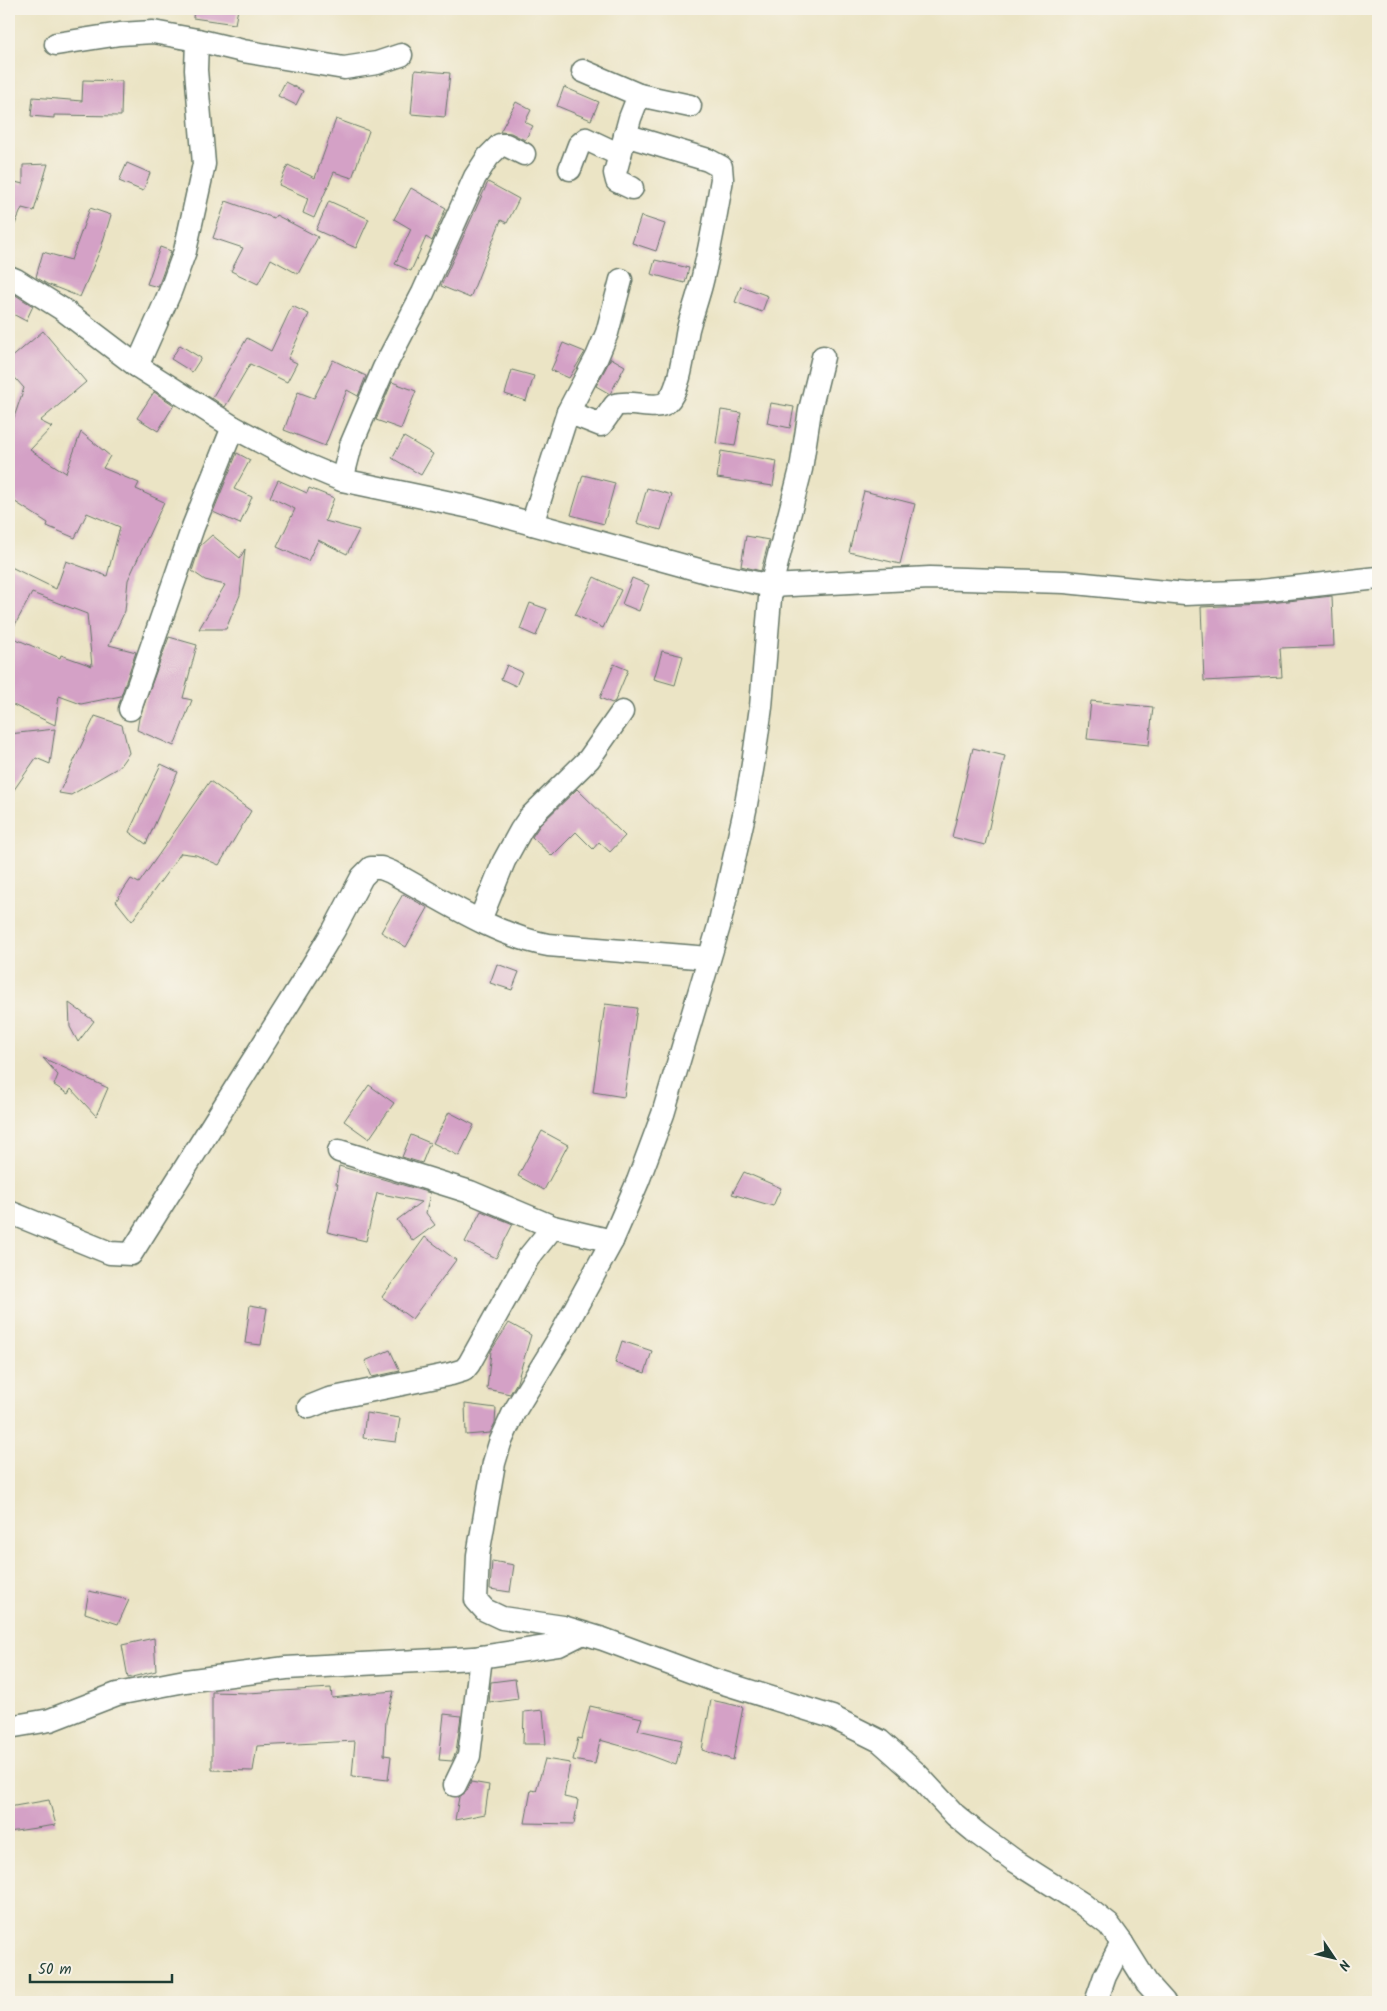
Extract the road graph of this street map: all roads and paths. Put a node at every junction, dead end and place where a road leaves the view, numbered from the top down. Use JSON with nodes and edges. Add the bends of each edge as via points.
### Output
{"nodes":[{"id":1,"x":197,"y":40,"type":"junction"},
{"id":2,"x":56,"y":44,"type":"dead end"},
{"id":3,"x":401,"y":55,"type":"dead end"},
{"id":4,"x":583,"y":70,"type":"dead end"},
{"id":5,"x":639,"y":95,"type":"junction"},
{"id":6,"x":690,"y":106,"type":"dead end"},
{"id":7,"x":623,"y":145,"type":"junction"},
{"id":8,"x":524,"y":154,"type":"dead end"},
{"id":9,"x":570,"y":170,"type":"dead end"},
{"id":10,"x":632,"y":188,"type":"dead end"},
{"id":11,"x":9,"y":277,"type":"edge"},
{"id":12,"x":621,"y":280,"type":"dead end"},
{"id":13,"x":823,"y":357,"type":"dead end"},
{"id":14,"x":137,"y":366,"type":"junction"},
{"id":15,"x":568,"y":412,"type":"junction"},
{"id":16,"x":233,"y":428,"type":"junction"},
{"id":17,"x":342,"y":480,"type":"junction"},
{"id":18,"x":532,"y":524,"type":"junction"},
{"id":19,"x":1378,"y":578,"type":"edge"},
{"id":20,"x":771,"y":586,"type":"junction"},
{"id":21,"x":130,"y":709,"type":"dead end"},
{"id":22,"x":622,"y":712,"type":"dead end"},
{"id":23,"x":480,"y":920,"type":"junction"},
{"id":24,"x":709,"y":958,"type":"junction"},
{"id":25,"x":339,"y":1151,"type":"dead end"},
{"id":26,"x":9,"y":1212,"type":"edge"},
{"id":27,"x":553,"y":1227,"type":"junction"},
{"id":28,"x":612,"y":1241,"type":"junction"},
{"id":29,"x":310,"y":1407,"type":"dead end"},
{"id":30,"x":581,"y":1634,"type":"junction"},
{"id":31,"x":481,"y":1657,"type":"junction"},
{"id":32,"x":9,"y":1727,"type":"edge"},
{"id":33,"x":455,"y":1785,"type":"dead end"},
{"id":34,"x":1122,"y":1943,"type":"junction"},
{"id":35,"x":1096,"y":2002,"type":"edge"},
{"id":36,"x":1164,"y":2002,"type":"edge"}],
"edges":[{"from":1,"to":2,"type":"street","via":[[146,32]]},
{"from":1,"to":3,"type":"street","via":[[344,68]]},
{"from":1,"to":14,"type":"street","via":[[196,70],[204,164],[185,251]]},
{"from":4,"to":5,"type":"street"},
{"from":5,"to":6,"type":"street"},
{"from":5,"to":7,"type":"street"},
{"from":7,"to":9,"type":"street","via":[[586,139],[579,145]]},
{"from":7,"to":10,"type":"street","via":[[615,178]]},
{"from":7,"to":15,"type":"street","via":[[708,160],[721,168],[722,179],[708,251],[675,390],[667,402],[662,406],[631,402],[615,405],[601,425]]},
{"from":8,"to":17,"type":"street","via":[[500,145],[475,177],[423,293],[384,368],[351,444]]},
{"from":11,"to":14,"type":"street","via":[[62,309]]},
{"from":12,"to":15,"type":"street","via":[[607,333]]},
{"from":13,"to":20,"type":"street","via":[[810,410],[801,470]]},
{"from":14,"to":16,"type":"street"},
{"from":15,"to":18,"type":"street"},
{"from":16,"to":17,"type":"street","via":[[298,462]]},
{"from":16,"to":21,"type":"street","via":[[193,527]]},
{"from":17,"to":18,"type":"street","via":[[428,497]]},
{"from":18,"to":20,"type":"street","via":[[710,573]]},
{"from":19,"to":20,"type":"street","via":[[1261,591],[1185,594],[1065,582],[930,578]]},
{"from":20,"to":24,"type":"street","via":[[754,764],[719,926]]},
{"from":22,"to":23,"type":"street","via":[[593,754],[530,817],[504,861]]},
{"from":23,"to":24,"type":"street","via":[[525,941],[548,945]]},
{"from":23,"to":26,"type":"street","via":[[391,872],[371,868],[362,877],[325,944],[131,1254],[110,1253]]},
{"from":24,"to":28,"type":"street","via":[[664,1114]]},
{"from":25,"to":27,"type":"street","via":[[470,1192]]},
{"from":27,"to":28,"type":"street"},
{"from":27,"to":29,"type":"street","via":[[528,1258],[464,1370],[329,1399]]},
{"from":28,"to":30,"type":"street","via":[[514,1412],[500,1443],[478,1554],[476,1600],[485,1610],[502,1618],[564,1627]]},
{"from":30,"to":31,"type":"street","via":[[559,1645]]},
{"from":30,"to":34,"type":"street","via":[[832,1717],[880,1741],[916,1773],[955,1815],[1015,1861],[1081,1902],[1108,1925]]},
{"from":31,"to":32,"type":"street","via":[[286,1668],[186,1681],[117,1694],[50,1720]]},
{"from":31,"to":33,"type":"street","via":[[469,1756]]},
{"from":34,"to":35,"type":"street"},
{"from":34,"to":36,"type":"street","via":[[1147,1983]]}]}
